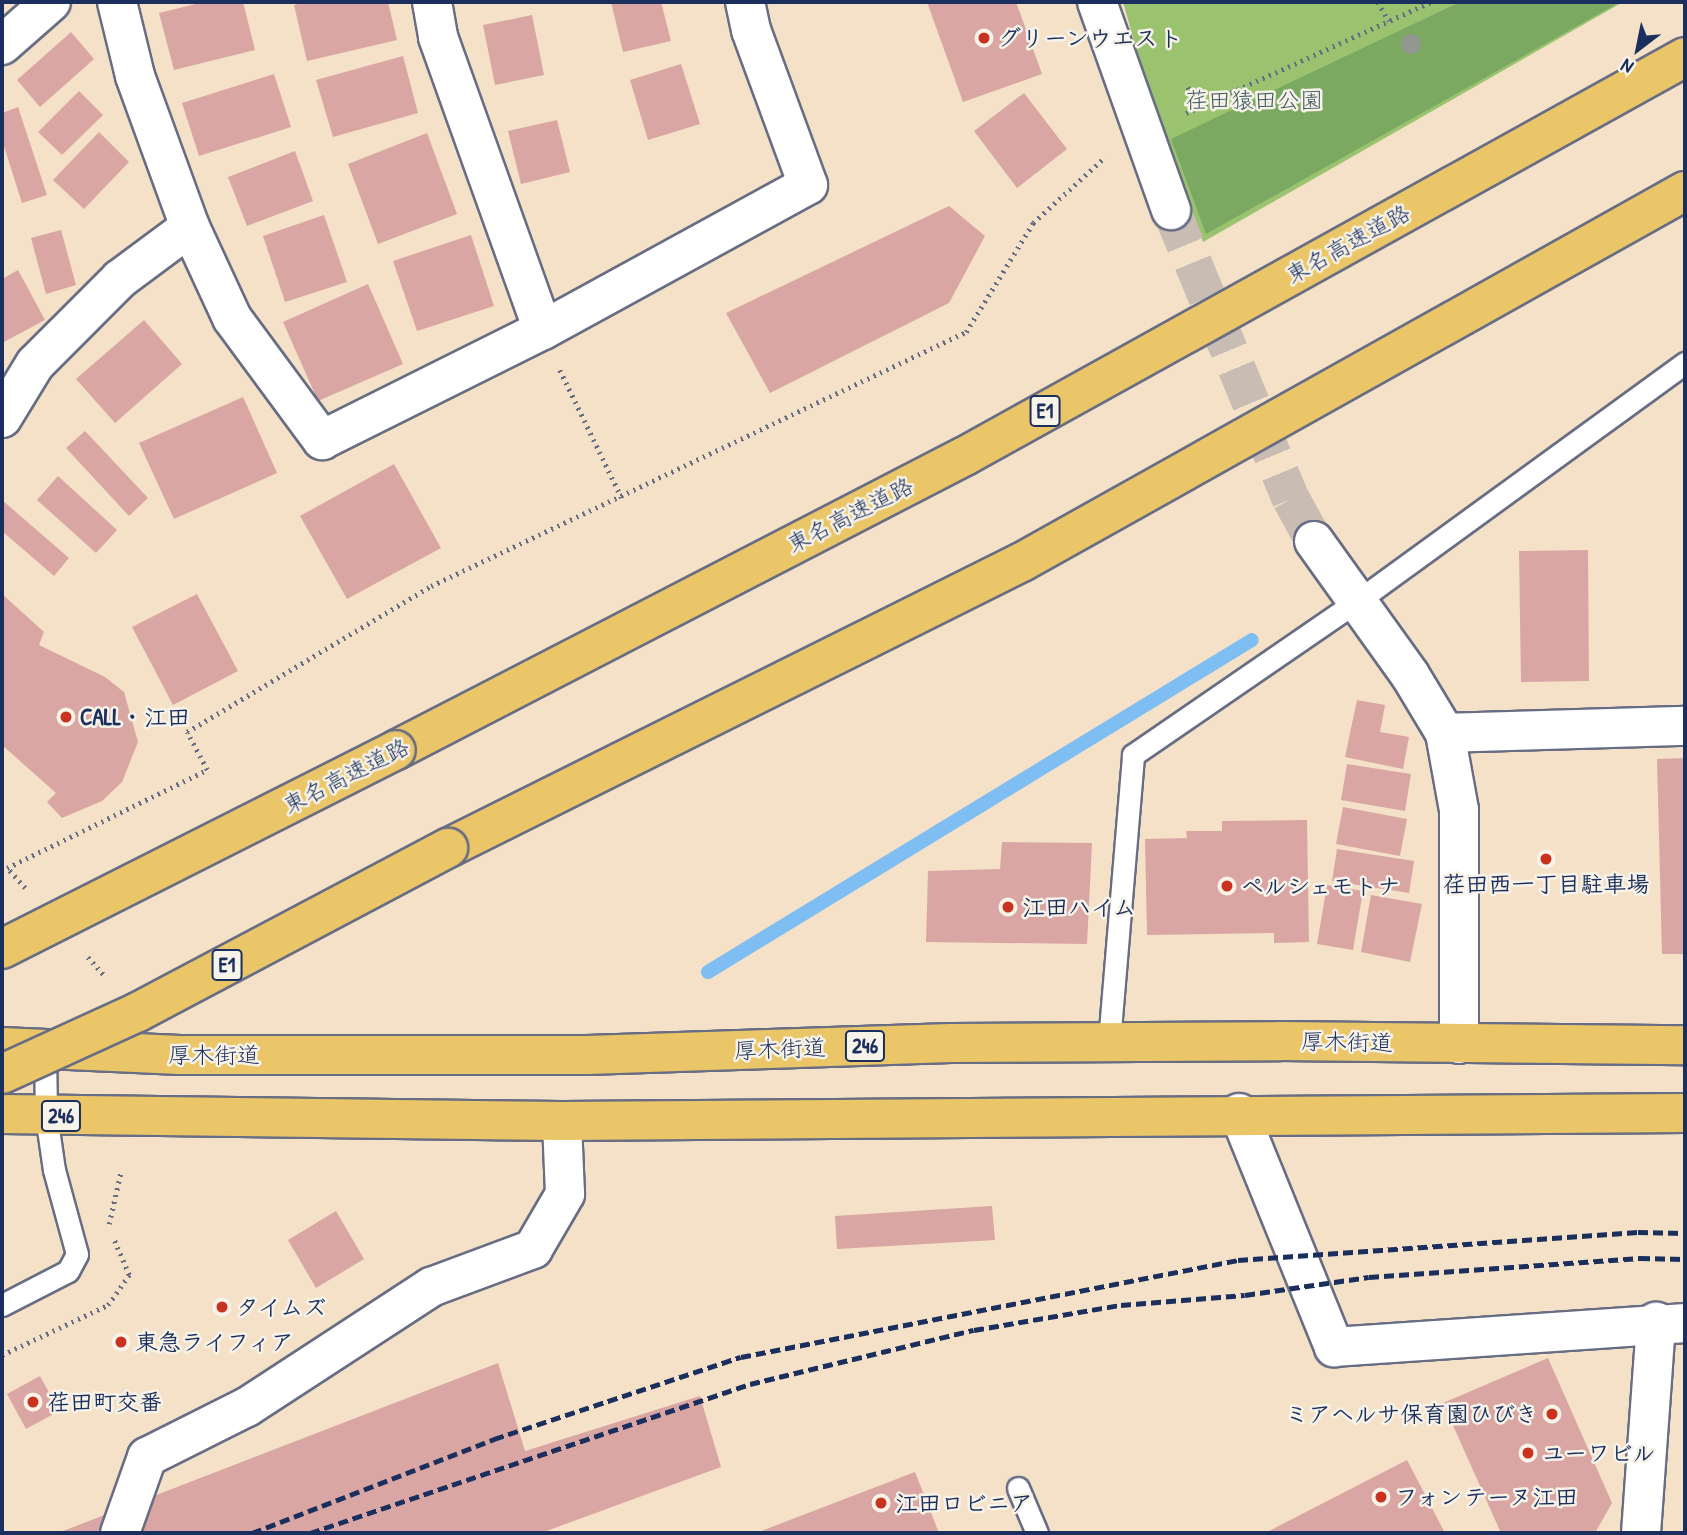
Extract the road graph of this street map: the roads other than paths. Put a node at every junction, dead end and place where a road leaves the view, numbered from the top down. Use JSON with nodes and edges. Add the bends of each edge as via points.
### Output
{"nodes":[{"id":1,"x":51,"y":2,"type":"edge"},
{"id":2,"x":117,"y":2,"type":"edge"},
{"id":3,"x":432,"y":2,"type":"edge"},
{"id":4,"x":745,"y":2,"type":"edge"},
{"id":5,"x":1097,"y":2,"type":"edge"},
{"id":6,"x":2,"y":45,"type":"edge"},
{"id":7,"x":1685,"y":57,"type":"edge"},
{"id":8,"x":1685,"y":191,"type":"edge"},
{"id":9,"x":1171,"y":210,"type":"tunnel mouth"},
{"id":10,"x":190,"y":228,"type":"junction"},
{"id":11,"x":542,"y":330,"type":"junction"},
{"id":12,"x":1685,"y":363,"type":"edge"},
{"id":13,"x":2,"y":418,"type":"edge"},
{"id":14,"x":1314,"y":541,"type":"tunnel mouth"},
{"id":15,"x":1356,"y":602,"type":"junction"},
{"id":16,"x":1685,"y":726,"type":"edge"},
{"id":17,"x":1445,"y":733,"type":"junction"},
{"id":18,"x":2,"y":949,"type":"edge"},
{"id":19,"x":1109,"y":1042,"type":"junction"},
{"id":20,"x":1459,"y":1044,"type":"junction"},
{"id":21,"x":1685,"y":1045,"type":"edge"},
{"id":22,"x":2,"y":1047,"type":"edge"},
{"id":23,"x":45,"y":1049,"type":"junction"},
{"id":24,"x":2,"y":1074,"type":"edge"},
{"id":25,"x":1240,"y":1113,"type":"junction"},
{"id":26,"x":1685,"y":1113,"type":"edge"},
{"id":27,"x":2,"y":1114,"type":"edge"},
{"id":28,"x":46,"y":1115,"type":"junction"},
{"id":29,"x":562,"y":1121,"type":"junction"},
{"id":30,"x":2,"y":1305,"type":"edge"},
{"id":31,"x":1671,"y":1323,"type":"edge"},
{"id":32,"x":1018,"y":1488,"type":"dead end"},
{"id":33,"x":120,"y":1533,"type":"edge"},
{"id":34,"x":1037,"y":1533,"type":"edge"},
{"id":35,"x":1641,"y":1533,"type":"edge"}],
"edges":[{"from":1,"to":6,"type":"street"},
{"from":2,"to":10,"type":"street","via":[[135,76]]},
{"from":3,"to":11,"type":"street","via":[[438,37]]},
{"from":4,"to":11,"type":"street","via":[[808,185]]},
{"from":5,"to":9,"type":"street"},
{"from":7,"to":18,"type":"highway","name":"東名高速道路","number":"E1","bridge":true,"via":[[965,456]]},
{"from":8,"to":24,"type":"highway","number":"E1","bridge":true,"via":[[1022,562],[448,848],[138,1012]]},
{"from":10,"to":11,"type":"street","via":[[232,318],[322,440]]},
{"from":10,"to":13,"type":"street","via":[[120,279],[35,364]]},
{"from":12,"to":15,"type":"lane"},
{"from":14,"to":15,"type":"street"},
{"from":15,"to":17,"type":"street","via":[[1410,675]]},
{"from":15,"to":19,"type":"lane","via":[[1133,755]]},
{"from":16,"to":17,"type":"street"},
{"from":17,"to":20,"type":"street","via":[[1459,810]]},
{"from":19,"to":20,"type":"highway","name":"厚木街道","number":"246"},
{"from":19,"to":23,"type":"highway","name":"厚木街道","number":"246","via":[[587,1055],[180,1055]]},
{"from":20,"to":21,"type":"highway","name":"厚木街道","number":"246"},
{"from":22,"to":23,"type":"highway","name":"厚木街道","number":"246"},
{"from":23,"to":28,"type":"lane"},
{"from":25,"to":26,"type":"highway","number":"246"},
{"from":25,"to":29,"type":"highway","number":"246"},
{"from":25,"to":31,"type":"street","via":[[1334,1347]]},
{"from":27,"to":28,"type":"highway","number":"246"},
{"from":28,"to":29,"type":"highway","number":"246"},
{"from":28,"to":30,"type":"lane","via":[[54,1170],[77,1254],[68,1271]]},
{"from":29,"to":33,"type":"street","via":[[565,1194],[533,1249],[430,1287],[247,1407],[147,1457]]},
{"from":31,"to":35,"type":"street"},
{"from":32,"to":34,"type":"lane"}]}
